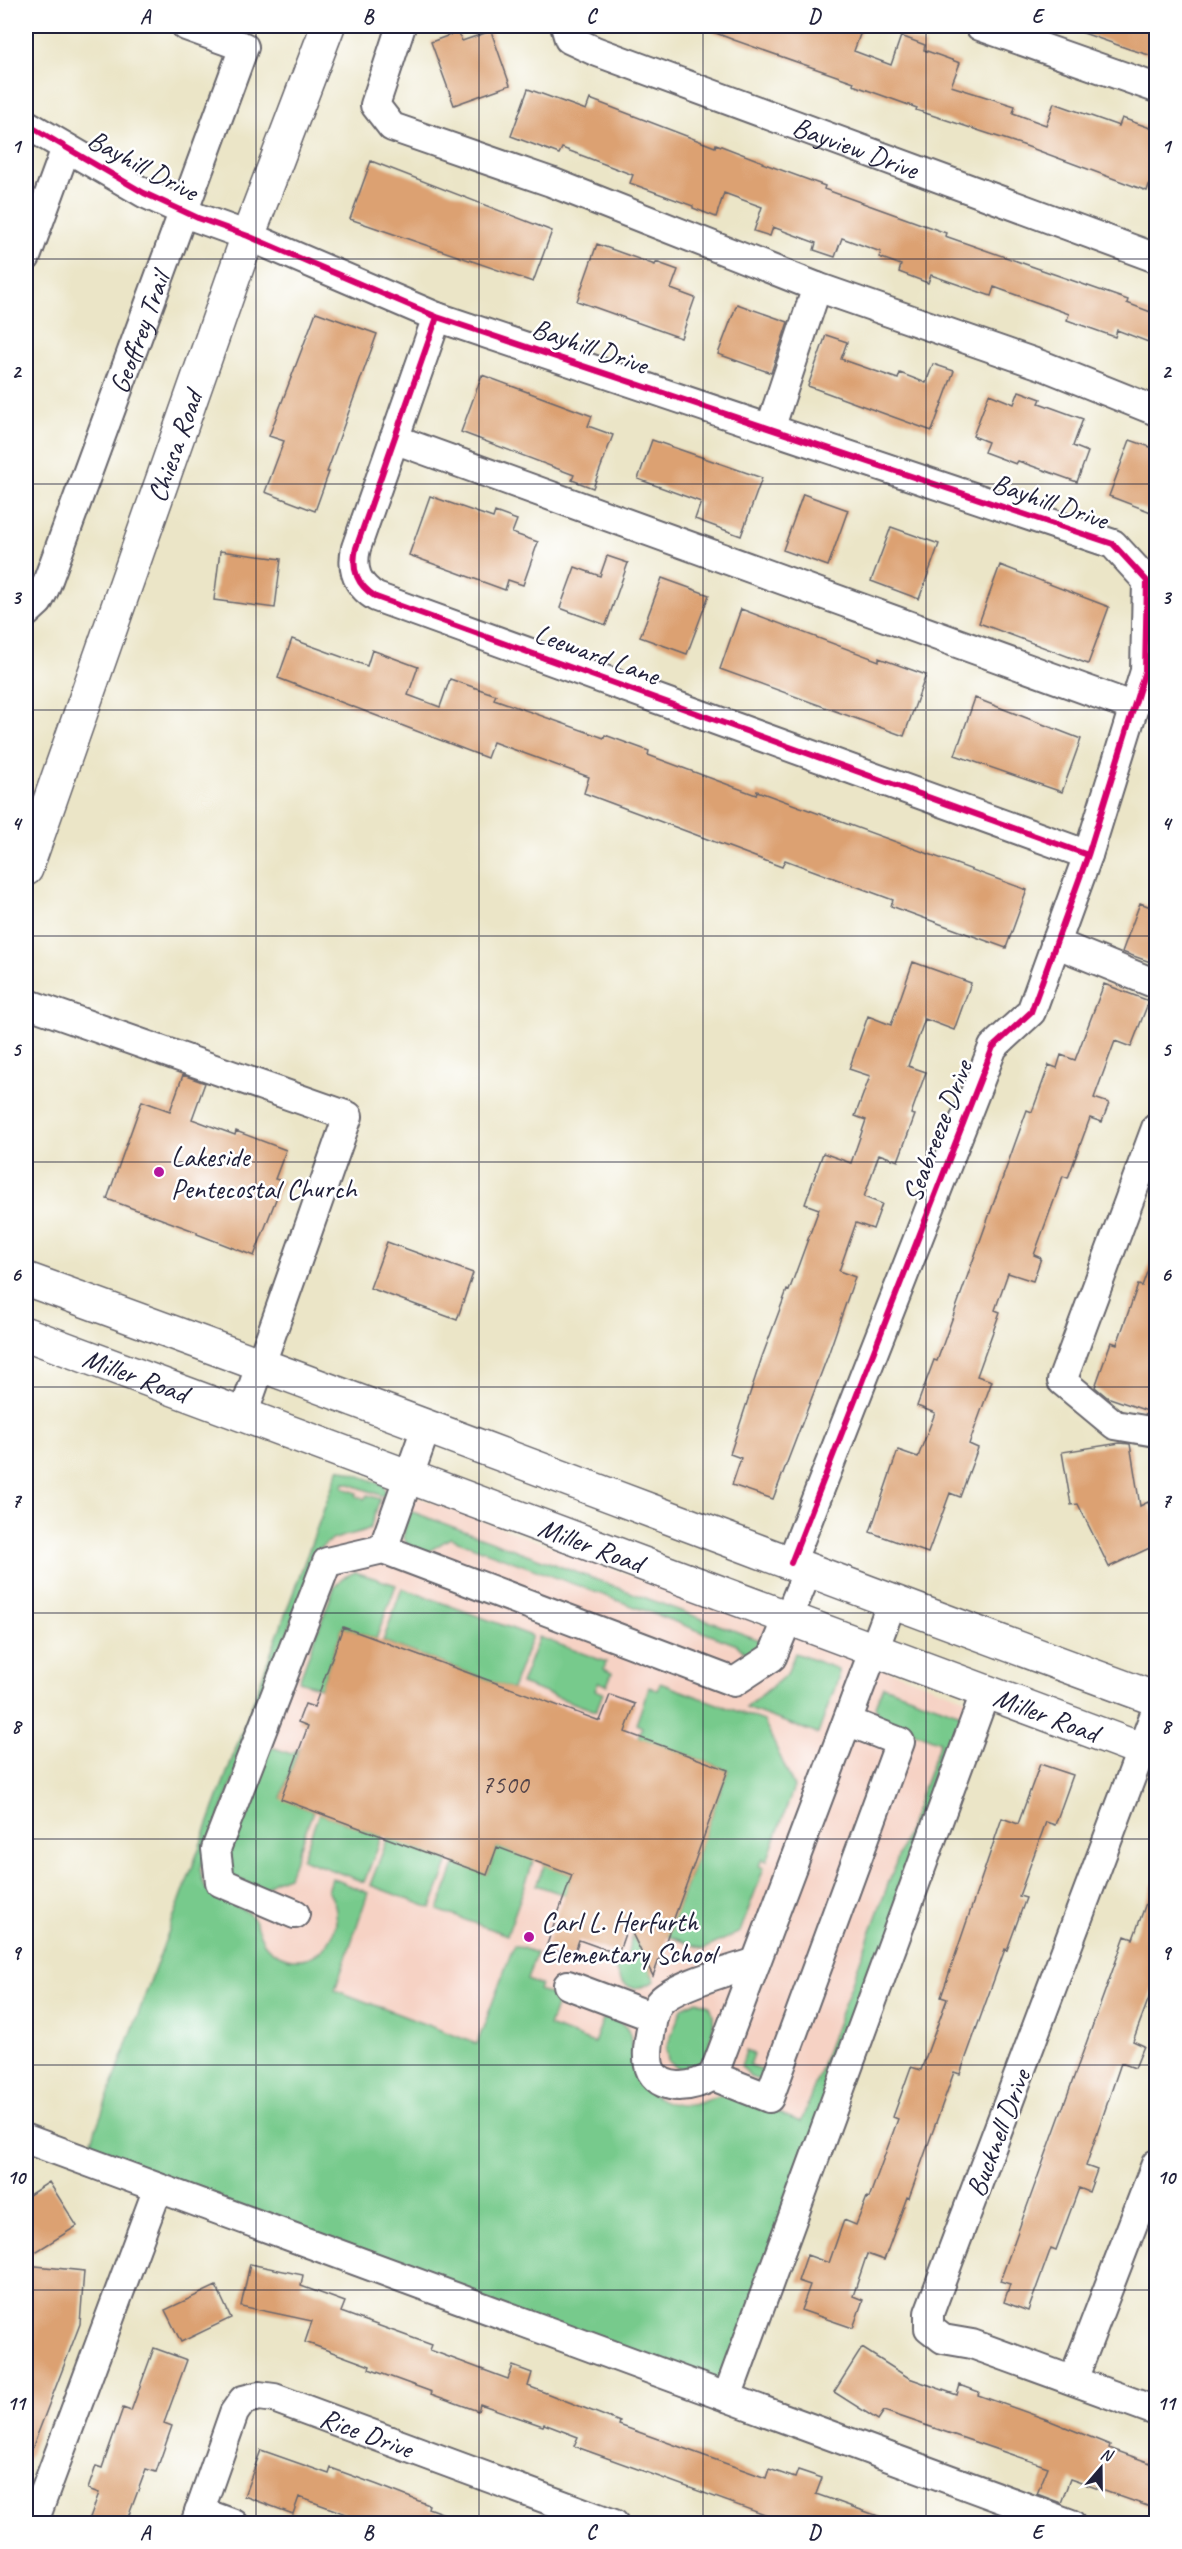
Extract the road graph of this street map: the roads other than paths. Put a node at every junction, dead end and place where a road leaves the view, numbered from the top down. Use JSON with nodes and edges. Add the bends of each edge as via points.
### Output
{"nodes":[{"id":1,"x":186,"y":26,"type":"edge"},
{"id":2,"x":328,"y":26,"type":"edge"},
{"id":3,"x":401,"y":26,"type":"edge"},
{"id":4,"x":565,"y":26,"type":"edge"},
{"id":5,"x":980,"y":26,"type":"edge"},
{"id":6,"x":1156,"y":88,"type":"edge"},
{"id":7,"x":26,"y":124,"type":"edge"},
{"id":8,"x":66,"y":148,"type":"junction"},
{"id":9,"x":184,"y":212,"type":"junction"},
{"id":10,"x":248,"y":236,"type":"junction"},
{"id":11,"x":26,"y":257,"type":"edge"},
{"id":12,"x":1156,"y":258,"type":"edge"},
{"id":13,"x":817,"y":287,"type":"junction"},
{"id":14,"x":437,"y":317,"type":"junction"},
{"id":15,"x":1156,"y":411,"type":"edge"},
{"id":16,"x":770,"y":429,"type":"junction"},
{"id":17,"x":394,"y":439,"type":"junction"},
{"id":18,"x":1146,"y":581,"type":"joint"},
{"id":19,"x":26,"y":613,"type":"edge"},
{"id":20,"x":1134,"y":707,"type":"junction"},
{"id":21,"x":1088,"y":855,"type":"junction"},
{"id":22,"x":26,"y":869,"type":"edge"},
{"id":23,"x":1055,"y":944,"type":"junction"},
{"id":24,"x":1156,"y":984,"type":"edge"},
{"id":25,"x":26,"y":1003,"type":"edge"},
{"id":26,"x":1156,"y":1128,"type":"edge"},
{"id":27,"x":26,"y":1279,"type":"edge"},
{"id":28,"x":26,"y":1334,"type":"edge"},
{"id":29,"x":262,"y":1364,"type":"junction"},
{"id":30,"x":243,"y":1415,"type":"junction"},
{"id":31,"x":427,"y":1425,"type":"junction"},
{"id":32,"x":1156,"y":1432,"type":"edge"},
{"id":33,"x":408,"y":1477,"type":"junction"},
{"id":34,"x":382,"y":1549,"type":"junction"},
{"id":35,"x":799,"y":1566,"type":"junction"},
{"id":36,"x":892,"y":1602,"type":"junction"},
{"id":37,"x":787,"y":1619,"type":"junction"},
{"id":38,"x":873,"y":1651,"type":"junction"},
{"id":39,"x":985,"y":1693,"type":"junction"},
{"id":40,"x":1156,"y":1699,"type":"edge"},
{"id":41,"x":1156,"y":1711,"type":"edge"},
{"id":42,"x":847,"y":1721,"type":"junction"},
{"id":43,"x":1149,"y":1753,"type":"edge"},
{"id":44,"x":295,"y":1914,"type":"dead end"},
{"id":45,"x":756,"y":1962,"type":"junction"},
{"id":46,"x":568,"y":1985,"type":"dead end"},
{"id":47,"x":653,"y":2016,"type":"junction"},
{"id":48,"x":713,"y":2076,"type":"junction"},
{"id":49,"x":26,"y":2139,"type":"edge"},
{"id":50,"x":1156,"y":2164,"type":"edge"},
{"id":51,"x":158,"y":2188,"type":"junction"},
{"id":52,"x":1073,"y":2380,"type":"junction"},
{"id":53,"x":728,"y":2397,"type":"junction"},
{"id":54,"x":1156,"y":2411,"type":"edge"},
{"id":55,"x":197,"y":2517,"type":"edge"},
{"id":56,"x":33,"y":2523,"type":"edge"},
{"id":57,"x":234,"y":2523,"type":"edge"},
{"id":58,"x":614,"y":2523,"type":"edge"},
{"id":59,"x":1071,"y":2523,"type":"edge"}],
"edges":[{"from":1,"to":9,"type":"street","name":"Geoffrey Trail","via":[[244,47]]},
{"from":2,"to":10,"type":"main road","name":"Chiesa Road"},
{"from":3,"to":13,"type":"street","via":[[375,105],[392,127],[551,182]]},
{"from":4,"to":12,"type":"street","name":"Bayview Drive","via":[[569,39],[595,51]]},
{"from":5,"to":6,"type":"street"},
{"from":7,"to":8,"type":"street","name":"Bayhill Drive"},
{"from":8,"to":9,"type":"street","name":"Bayhill Drive"},
{"from":8,"to":11,"type":"street"},
{"from":9,"to":10,"type":"street","name":"Bayhill Drive"},
{"from":9,"to":19,"type":"street","name":"Geoffrey Trail","via":[[45,588]]},
{"from":10,"to":14,"type":"street","name":"Bayhill Drive"},
{"from":10,"to":22,"type":"main road","name":"Chiesa Road"},
{"from":13,"to":15,"type":"street","via":[[1044,366]]},
{"from":13,"to":16,"type":"street"},
{"from":14,"to":16,"type":"street","name":"Bayhill Drive"},
{"from":14,"to":17,"type":"street","name":"Leeward Lane"},
{"from":16,"to":18,"type":"street","name":"Bayhill Drive","via":[[1113,544]]},
{"from":17,"to":20,"type":"street"},
{"from":17,"to":21,"type":"street","name":"Leeward Lane","via":[[353,559],[359,582],[376,597]]},
{"from":18,"to":20,"type":"street","name":"Seabreeze Drive","via":[[1145,671]]},
{"from":20,"to":21,"type":"street","name":"Seabreeze Drive"},
{"from":21,"to":23,"type":"street","name":"Seabreeze Drive"},
{"from":23,"to":24,"type":"street"},
{"from":23,"to":35,"type":"street","name":"Seabreeze Drive","via":[[1031,1012],[993,1047]]},
{"from":25,"to":29,"type":"street","via":[[348,1116]]},
{"from":26,"to":32,"type":"street","via":[[1062,1381],[1115,1425]]},
{"from":27,"to":29,"type":"main road","name":"Miller Road"},
{"from":28,"to":30,"type":"main road","name":"Miller Road"},
{"from":29,"to":30,"type":"street"},
{"from":29,"to":31,"type":"main road","name":"Miller Road"},
{"from":30,"to":33,"type":"main road","name":"Miller Road"},
{"from":31,"to":33,"type":"street"},
{"from":31,"to":35,"type":"main road","name":"Miller Road"},
{"from":33,"to":34,"type":"street"},
{"from":33,"to":37,"type":"main road","name":"Miller Road"},
{"from":34,"to":37,"type":"street","name":"Seabreeze Drive","via":[[735,1682],[772,1657]]},
{"from":34,"to":44,"type":"street","via":[[327,1562],[216,1849],[220,1882]]},
{"from":35,"to":36,"type":"main road","name":"Miller Road"},
{"from":35,"to":37,"type":"street","name":"Seabreeze Drive"},
{"from":36,"to":38,"type":"street"},
{"from":36,"to":40,"type":"main road","name":"Miller Road"},
{"from":37,"to":38,"type":"main road","name":"Miller Road"},
{"from":38,"to":39,"type":"main road","name":"Miller Road"},
{"from":38,"to":42,"type":"street"},
{"from":39,"to":43,"type":"main road","name":"Miller Road"},
{"from":39,"to":53,"type":"street"},
{"from":41,"to":43,"type":"street","name":"Bucknell Drive"},
{"from":42,"to":45,"type":"street"},
{"from":42,"to":48,"type":"street","via":[[900,1742],[769,2098]]},
{"from":43,"to":52,"type":"street","name":"Bucknell Drive","via":[[929,2313],[929,2328],[943,2339],[972,2344]]},
{"from":45,"to":47,"type":"street","via":[[673,1991]]},
{"from":45,"to":48,"type":"street"},
{"from":46,"to":47,"type":"street"},
{"from":47,"to":48,"type":"street","via":[[648,2045],[651,2070],[676,2086],[701,2083]]},
{"from":49,"to":51,"type":"street"},
{"from":50,"to":52,"type":"street"},
{"from":51,"to":53,"type":"street"},
{"from":51,"to":56,"type":"street"},
{"from":52,"to":54,"type":"street","name":"Bucknell Drive"},
{"from":53,"to":59,"type":"street"},
{"from":55,"to":57,"type":"street"},
{"from":55,"to":58,"type":"street","name":"Rice Drive","via":[[234,2413],[243,2400],[259,2396],[274,2398]]}]}
